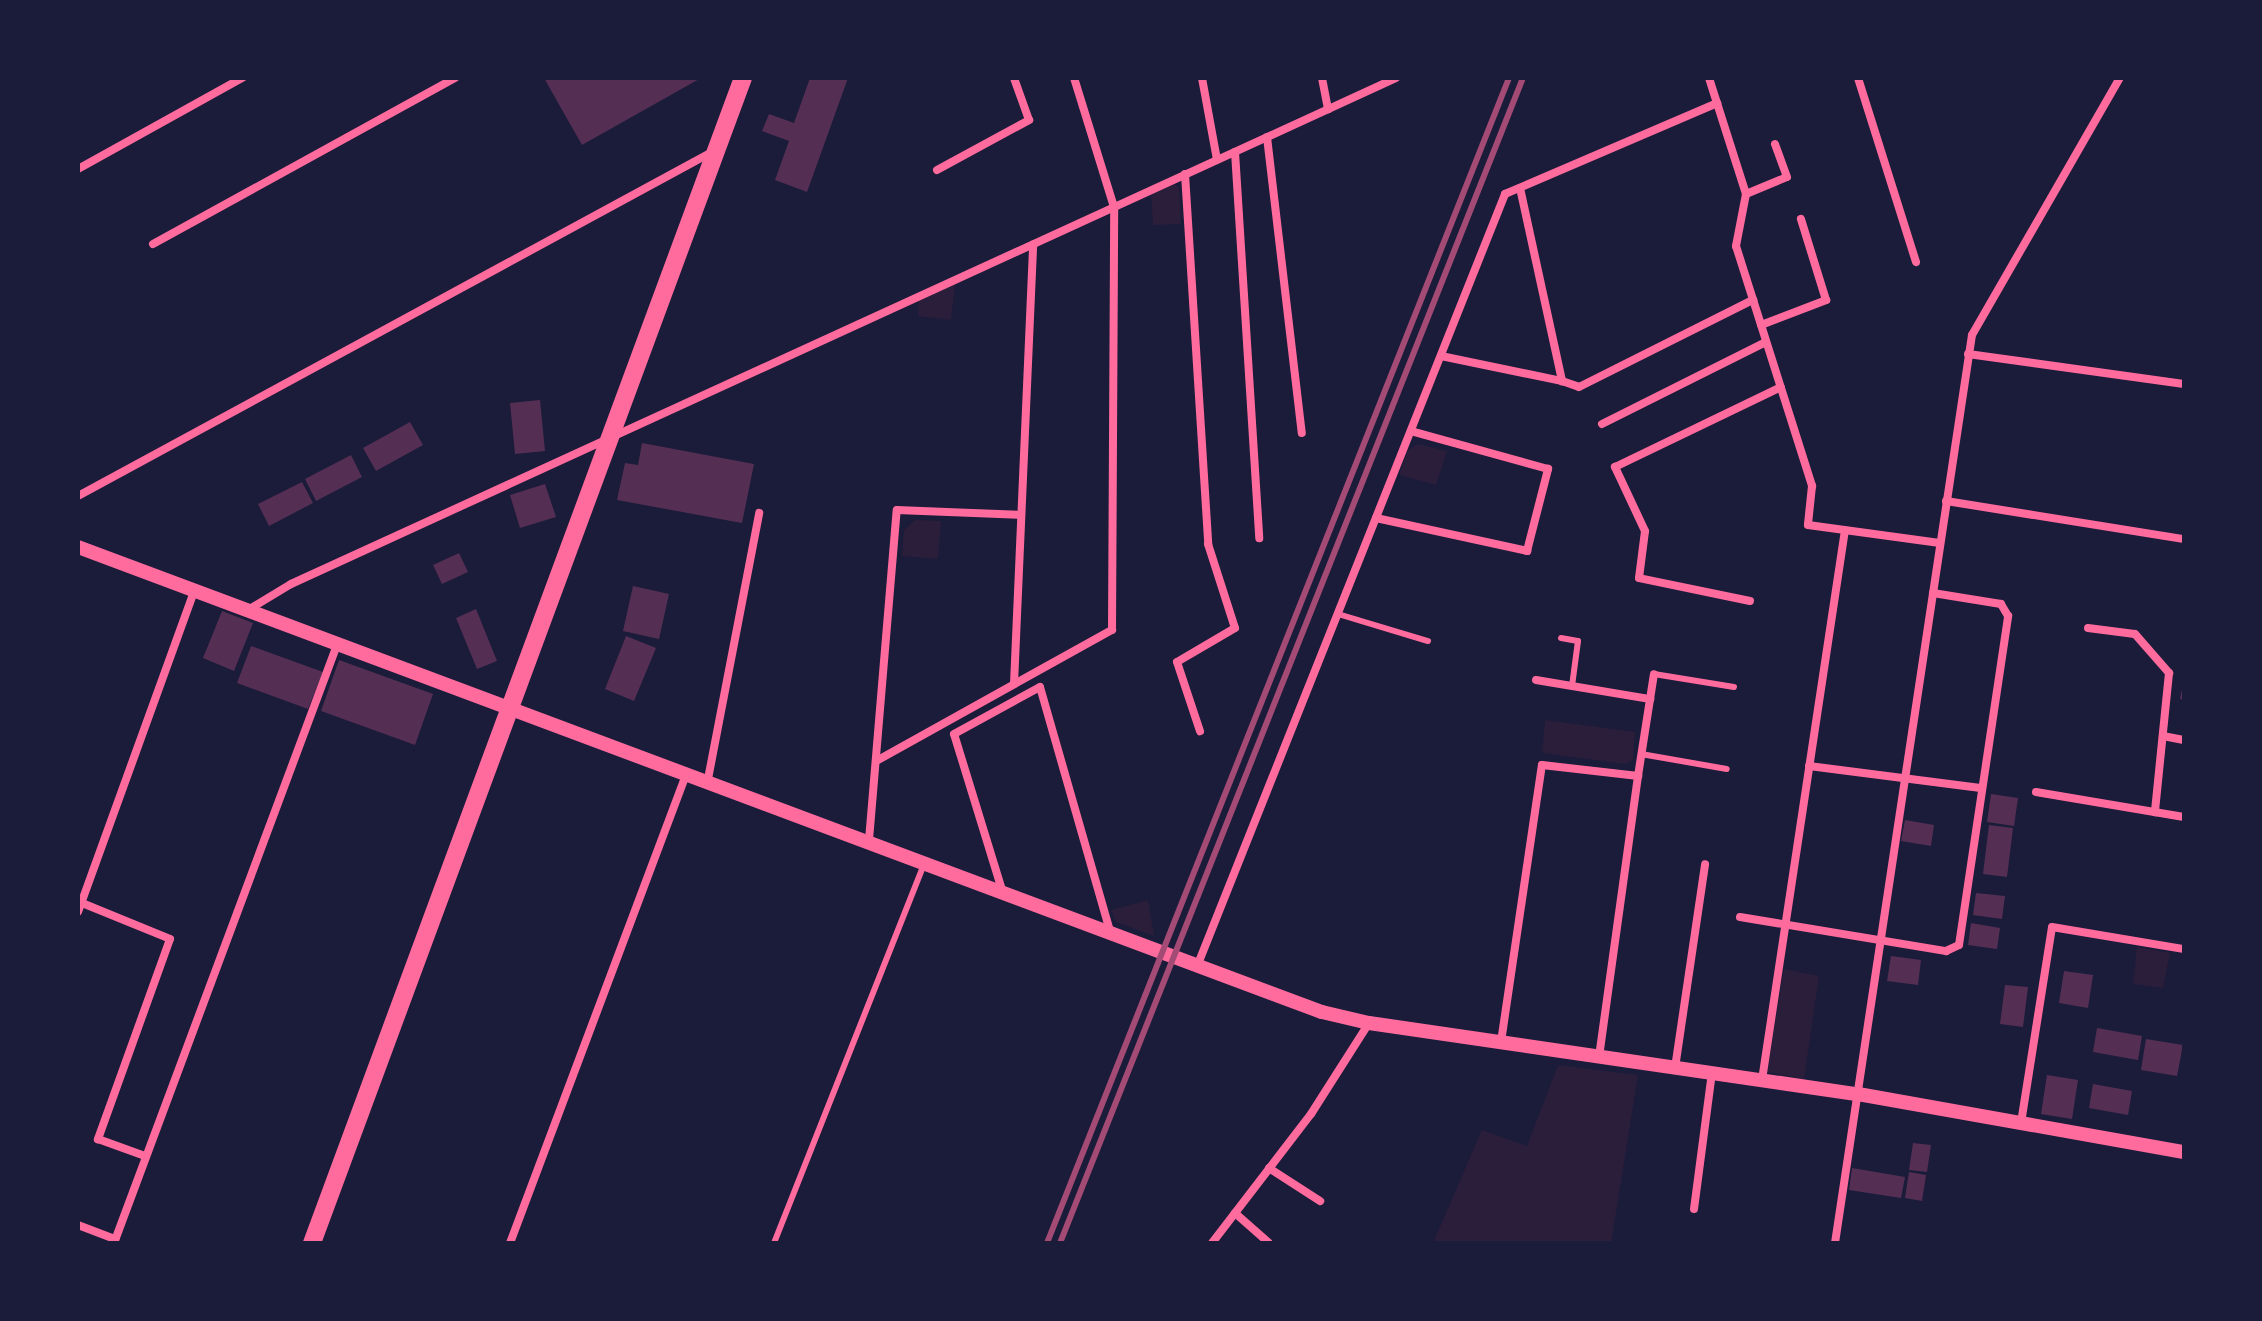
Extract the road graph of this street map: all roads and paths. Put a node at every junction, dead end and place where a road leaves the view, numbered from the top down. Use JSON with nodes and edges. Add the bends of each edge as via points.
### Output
{"nodes":[{"id":1,"x":242,"y":78,"type":"edge"},
{"id":2,"x":455,"y":78,"type":"edge"},
{"id":3,"x":743,"y":78,"type":"edge"},
{"id":4,"x":1014,"y":78,"type":"edge"},
{"id":5,"x":1074,"y":78,"type":"edge"},
{"id":6,"x":1202,"y":78,"type":"edge"},
{"id":7,"x":1322,"y":78,"type":"edge"},
{"id":8,"x":1396,"y":78,"type":"edge"},
{"id":9,"x":1709,"y":78,"type":"edge"},
{"id":10,"x":1858,"y":78,"type":"edge"},
{"id":11,"x":2109,"y":78,"type":"edge"},
{"id":12,"x":2120,"y":78,"type":"edge"},
{"id":13,"x":2113,"y":91,"type":"junction"},
{"id":14,"x":1717,"y":103,"type":"junction"},
{"id":15,"x":1328,"y":109,"type":"junction"},
{"id":16,"x":1267,"y":137,"type":"junction"},
{"id":17,"x":1775,"y":144,"type":"dead end"},
{"id":18,"x":715,"y":151,"type":"junction"},
{"id":19,"x":1235,"y":152,"type":"junction"},
{"id":20,"x":1217,"y":160,"type":"junction"},
{"id":21,"x":78,"y":169,"type":"edge"},
{"id":22,"x":937,"y":170,"type":"dead end"},
{"id":23,"x":1185,"y":174,"type":"junction"},
{"id":24,"x":1520,"y":188,"type":"junction"},
{"id":25,"x":1746,"y":194,"type":"junction"},
{"id":26,"x":1114,"y":207,"type":"junction"},
{"id":27,"x":1801,"y":219,"type":"dead end"},
{"id":28,"x":153,"y":244,"type":"dead end"},
{"id":29,"x":1033,"y":244,"type":"junction"},
{"id":30,"x":1916,"y":262,"type":"dead end"},
{"id":31,"x":1753,"y":300,"type":"junction"},
{"id":32,"x":1761,"y":325,"type":"junction"},
{"id":33,"x":1766,"y":342,"type":"junction"},
{"id":34,"x":1968,"y":354,"type":"junction"},
{"id":35,"x":1441,"y":356,"type":"junction"},
{"id":36,"x":1562,"y":381,"type":"junction"},
{"id":37,"x":2184,"y":384,"type":"edge"},
{"id":38,"x":1781,"y":387,"type":"junction"},
{"id":39,"x":1602,"y":424,"type":"dead end"},
{"id":40,"x":1411,"y":431,"type":"junction"},
{"id":41,"x":1302,"y":433,"type":"dead end"},
{"id":42,"x":609,"y":438,"type":"junction"},
{"id":43,"x":78,"y":496,"type":"edge"},
{"id":44,"x":1946,"y":501,"type":"junction"},
{"id":45,"x":759,"y":513,"type":"dead end"},
{"id":46,"x":1019,"y":515,"type":"junction"},
{"id":47,"x":1376,"y":518,"type":"junction"},
{"id":48,"x":1845,"y":530,"type":"junction"},
{"id":49,"x":1259,"y":538,"type":"dead end"},
{"id":50,"x":2184,"y":539,"type":"edge"},
{"id":51,"x":1940,"y":543,"type":"junction"},
{"id":52,"x":78,"y":547,"type":"edge"},
{"id":53,"x":194,"y":591,"type":"junction"},
{"id":54,"x":1933,"y":593,"type":"junction"},
{"id":55,"x":1750,"y":601,"type":"dead end"},
{"id":56,"x":248,"y":610,"type":"junction"},
{"id":57,"x":1338,"y":614,"type":"junction"},
{"id":58,"x":2088,"y":628,"type":"dead end"},
{"id":59,"x":1561,"y":638,"type":"dead end"},
{"id":60,"x":1428,"y":641,"type":"dead end"},
{"id":61,"x":337,"y":645,"type":"junction"},
{"id":62,"x":1654,"y":674,"type":"joint"},
{"id":63,"x":1536,"y":680,"type":"dead end"},
{"id":64,"x":1014,"y":684,"type":"junction"},
{"id":65,"x":1572,"y":686,"type":"junction"},
{"id":66,"x":1734,"y":687,"type":"dead end"},
{"id":67,"x":1650,"y":699,"type":"junction"},
{"id":68,"x":509,"y":709,"type":"junction"},
{"id":69,"x":1200,"y":731,"type":"dead end"},
{"id":70,"x":2163,"y":736,"type":"junction"},
{"id":71,"x":2184,"y":740,"type":"edge"},
{"id":72,"x":1641,"y":754,"type":"junction"},
{"id":73,"x":878,"y":760,"type":"junction"},
{"id":74,"x":1809,"y":766,"type":"junction"},
{"id":75,"x":1727,"y":769,"type":"dead end"},
{"id":76,"x":687,"y":772,"type":"junction"},
{"id":77,"x":1638,"y":776,"type":"junction"},
{"id":78,"x":708,"y":779,"type":"junction"},
{"id":79,"x":1905,"y":780,"type":"junction"},
{"id":80,"x":1981,"y":788,"type":"junction"},
{"id":81,"x":2036,"y":792,"type":"dead end"},
{"id":82,"x":2155,"y":812,"type":"junction"},
{"id":83,"x":2184,"y":817,"type":"edge"},
{"id":84,"x":869,"y":840,"type":"junction"},
{"id":85,"x":925,"y":862,"type":"junction"},
{"id":86,"x":1705,"y":864,"type":"dead end"},
{"id":87,"x":1002,"y":890,"type":"junction"},
{"id":88,"x":80,"y":908,"type":"edge"},
{"id":89,"x":1740,"y":917,"type":"dead end"},
{"id":90,"x":1785,"y":923,"type":"junction"},
{"id":91,"x":1110,"y":931,"type":"junction"},
{"id":92,"x":1881,"y":940,"type":"junction"},
{"id":93,"x":2184,"y":949,"type":"edge"},
{"id":94,"x":1198,"y":964,"type":"junction"},
{"id":95,"x":1369,"y":1023,"type":"junction"},
{"id":96,"x":1501,"y":1042,"type":"junction"},
{"id":97,"x":1599,"y":1057,"type":"junction"},
{"id":98,"x":1675,"y":1068,"type":"junction"},
{"id":99,"x":1712,"y":1073,"type":"junction"},
{"id":100,"x":1762,"y":1080,"type":"junction"},
{"id":101,"x":1858,"y":1094,"type":"junction"},
{"id":102,"x":2021,"y":1123,"type":"junction"},
{"id":103,"x":2184,"y":1152,"type":"edge"},
{"id":104,"x":145,"y":1156,"type":"junction"},
{"id":105,"x":1269,"y":1168,"type":"junction"},
{"id":106,"x":1320,"y":1201,"type":"dead end"},
{"id":107,"x":1694,"y":1209,"type":"dead end"},
{"id":108,"x":1235,"y":1213,"type":"junction"},
{"id":109,"x":78,"y":1225,"type":"edge"},
{"id":110,"x":114,"y":1241,"type":"edge"},
{"id":111,"x":312,"y":1243,"type":"edge"},
{"id":112,"x":510,"y":1243,"type":"edge"},
{"id":113,"x":774,"y":1243,"type":"edge"},
{"id":114,"x":1212,"y":1243,"type":"edge"},
{"id":115,"x":1269,"y":1243,"type":"edge"},
{"id":116,"x":1835,"y":1243,"type":"edge"}],
"edges":[{"from":1,"to":21,"type":"street"},
{"from":2,"to":28,"type":"street"},
{"from":3,"to":18,"type":"highway"},
{"from":4,"to":22,"type":"street","via":[[1029,120]]},
{"from":5,"to":26,"type":"street"},
{"from":6,"to":20,"type":"street"},
{"from":7,"to":15,"type":"street"},
{"from":8,"to":15,"type":"street"},
{"from":9,"to":14,"type":"street"},
{"from":10,"to":30,"type":"street"},
{"from":11,"to":13,"type":"street"},
{"from":12,"to":13,"type":"street"},
{"from":13,"to":34,"type":"street","via":[[1972,335]]},
{"from":14,"to":24,"type":"street"},
{"from":14,"to":25,"type":"street"},
{"from":15,"to":16,"type":"street"},
{"from":16,"to":19,"type":"street"},
{"from":16,"to":41,"type":"street"},
{"from":17,"to":25,"type":"street","via":[[1787,177]]},
{"from":18,"to":42,"type":"highway"},
{"from":18,"to":43,"type":"street"},
{"from":19,"to":20,"type":"street"},
{"from":19,"to":49,"type":"street"},
{"from":20,"to":23,"type":"street"},
{"from":23,"to":26,"type":"street"},
{"from":23,"to":69,"type":"street","via":[[1208,544],[1235,628],[1177,662]]},
{"from":24,"to":35,"type":"street","via":[[1505,194]]},
{"from":24,"to":36,"type":"street"},
{"from":25,"to":31,"type":"street","via":[[1736,246]]},
{"from":26,"to":29,"type":"street"},
{"from":26,"to":64,"type":"street","via":[[1112,630]]},
{"from":27,"to":32,"type":"street","via":[[1826,300]]},
{"from":29,"to":42,"type":"street"},
{"from":29,"to":46,"type":"street"},
{"from":31,"to":32,"type":"street"},
{"from":31,"to":36,"type":"street","via":[[1579,387]]},
{"from":32,"to":33,"type":"street"},
{"from":33,"to":38,"type":"street"},
{"from":33,"to":39,"type":"street"},
{"from":34,"to":37,"type":"street"},
{"from":34,"to":44,"type":"street"},
{"from":35,"to":36,"type":"street"},
{"from":35,"to":40,"type":"street"},
{"from":38,"to":48,"type":"street","via":[[1812,486],[1808,525]]},
{"from":38,"to":55,"type":"street","via":[[1615,467],[1645,531],[1639,578]]},
{"from":40,"to":47,"type":"street"},
{"from":40,"to":47,"type":"street","via":[[1548,469],[1527,551]]},
{"from":42,"to":56,"type":"street","via":[[291,584]]},
{"from":42,"to":68,"type":"highway"},
{"from":44,"to":50,"type":"street"},
{"from":44,"to":51,"type":"street"},
{"from":45,"to":78,"type":"street"},
{"from":46,"to":64,"type":"street"},
{"from":46,"to":73,"type":"street","via":[[897,510]]},
{"from":47,"to":57,"type":"street"},
{"from":48,"to":51,"type":"street"},
{"from":48,"to":74,"type":"street"},
{"from":51,"to":54,"type":"street"},
{"from":52,"to":53,"type":"street"},
{"from":53,"to":56,"type":"street"},
{"from":53,"to":88,"type":"street"},
{"from":54,"to":79,"type":"street"},
{"from":54,"to":80,"type":"street","via":[[2001,604],[2008,616]]},
{"from":56,"to":61,"type":"street"},
{"from":57,"to":60,"type":"lane"},
{"from":57,"to":94,"type":"street"},
{"from":58,"to":70,"type":"street","via":[[2135,634],[2169,673]]},
{"from":59,"to":65,"type":"lane","via":[[1578,641]]},
{"from":61,"to":68,"type":"street"},
{"from":61,"to":104,"type":"street"},
{"from":62,"to":66,"type":"lane"},
{"from":62,"to":67,"type":"street"},
{"from":63,"to":65,"type":"street"},
{"from":64,"to":73,"type":"street"},
{"from":65,"to":67,"type":"street"},
{"from":67,"to":72,"type":"street"},
{"from":68,"to":76,"type":"street"},
{"from":68,"to":111,"type":"highway"},
{"from":70,"to":71,"type":"street"},
{"from":70,"to":82,"type":"street"},
{"from":72,"to":75,"type":"lane"},
{"from":72,"to":77,"type":"street"},
{"from":73,"to":84,"type":"street"},
{"from":74,"to":79,"type":"street"},
{"from":74,"to":90,"type":"street"},
{"from":76,"to":78,"type":"street"},
{"from":76,"to":112,"type":"street"},
{"from":77,"to":96,"type":"street","via":[[1542,765]]},
{"from":77,"to":97,"type":"street"},
{"from":78,"to":84,"type":"street"},
{"from":79,"to":80,"type":"street"},
{"from":79,"to":92,"type":"street"},
{"from":80,"to":92,"type":"street","via":[[1959,945],[1946,951]]},
{"from":81,"to":82,"type":"street"},
{"from":82,"to":83,"type":"street"},
{"from":84,"to":85,"type":"street"},
{"from":85,"to":87,"type":"street"},
{"from":85,"to":113,"type":"lane"},
{"from":86,"to":98,"type":"street"},
{"from":87,"to":91,"type":"street"},
{"from":87,"to":91,"type":"street","via":[[954,734],[1040,687]]},
{"from":88,"to":104,"type":"street","via":[[170,939],[98,1139]]},
{"from":89,"to":90,"type":"street"},
{"from":90,"to":92,"type":"street"},
{"from":90,"to":100,"type":"street"},
{"from":91,"to":94,"type":"street"},
{"from":92,"to":101,"type":"street"},
{"from":93,"to":102,"type":"street","via":[[2052,927]]},
{"from":94,"to":95,"type":"street","via":[[1322,1012]]},
{"from":95,"to":96,"type":"street"},
{"from":95,"to":105,"type":"street"},
{"from":96,"to":97,"type":"street"},
{"from":97,"to":98,"type":"street"},
{"from":98,"to":99,"type":"street"},
{"from":99,"to":100,"type":"street"},
{"from":99,"to":107,"type":"street"},
{"from":100,"to":101,"type":"street"},
{"from":101,"to":102,"type":"street"},
{"from":101,"to":116,"type":"street"},
{"from":102,"to":103,"type":"street"},
{"from":104,"to":110,"type":"street"},
{"from":105,"to":106,"type":"street"},
{"from":105,"to":108,"type":"street"},
{"from":108,"to":114,"type":"street"},
{"from":108,"to":115,"type":"street"},
{"from":109,"to":110,"type":"street"}]}
